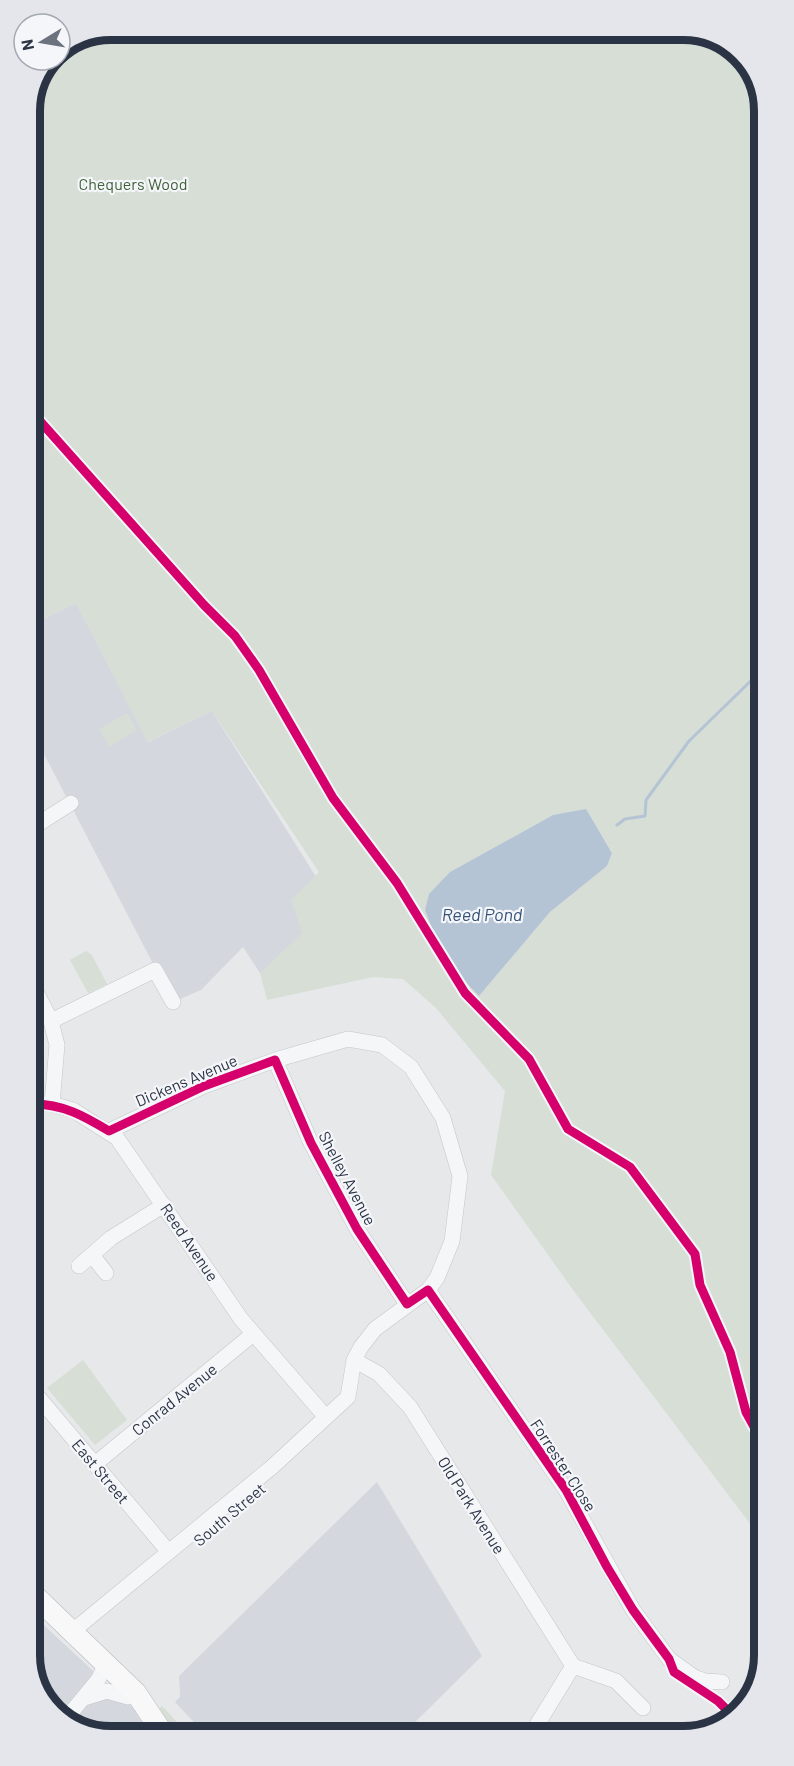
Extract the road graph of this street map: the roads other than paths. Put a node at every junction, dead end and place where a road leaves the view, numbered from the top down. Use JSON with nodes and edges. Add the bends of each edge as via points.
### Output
{"nodes":[{"id":1,"x":71,"y":803,"type":"dead end"},
{"id":2,"x":41,"y":823,"type":"edge"},
{"id":3,"x":40,"y":1000,"type":"edge"},
{"id":4,"x":172,"y":1002,"type":"dead end"},
{"id":5,"x":51,"y":1021,"type":"junction"},
{"id":6,"x":275,"y":1060,"type":"junction"},
{"id":7,"x":40,"y":1104,"type":"edge"},
{"id":8,"x":52,"y":1104,"type":"junction"},
{"id":9,"x":109,"y":1131,"type":"junction"},
{"id":10,"x":164,"y":1205,"type":"junction"},
{"id":11,"x":92,"y":1255,"type":"junction"},
{"id":12,"x":79,"y":1266,"type":"dead end"},
{"id":13,"x":106,"y":1273,"type":"dead end"},
{"id":14,"x":428,"y":1290,"type":"junction"},
{"id":15,"x":407,"y":1304,"type":"junction"},
{"id":16,"x":253,"y":1334,"type":"junction"},
{"id":17,"x":354,"y":1360,"type":"junction"},
{"id":18,"x":40,"y":1399,"type":"edge"},
{"id":19,"x":325,"y":1416,"type":"junction"},
{"id":20,"x":95,"y":1464,"type":"junction"},
{"id":21,"x":171,"y":1549,"type":"junction"},
{"id":22,"x":40,"y":1600,"type":"edge"},
{"id":23,"x":74,"y":1630,"type":"junction"},
{"id":24,"x":573,"y":1666,"type":"junction"},
{"id":25,"x":109,"y":1668,"type":"junction"},
{"id":26,"x":722,"y":1682,"type":"dead end"},
{"id":27,"x":128,"y":1697,"type":"junction"},
{"id":28,"x":84,"y":1698,"type":"junction"},
{"id":29,"x":642,"y":1708,"type":"dead end"},
{"id":30,"x":71,"y":1713,"type":"edge"},
{"id":31,"x":143,"y":1725,"type":"edge"},
{"id":32,"x":157,"y":1725,"type":"edge"},
{"id":33,"x":536,"y":1726,"type":"edge"}],
"edges":[{"from":1,"to":2,"type":"street"},
{"from":3,"to":5,"type":"street"},
{"from":4,"to":5,"type":"street","via":[[155,969]]},
{"from":5,"to":8,"type":"street","via":[[57,1045]]},
{"from":6,"to":9,"type":"street","name":"Dickens Avenue","via":[[204,1086]]},
{"from":6,"to":14,"type":"street","name":"Dickens Avenue","via":[[348,1039],[382,1045],[411,1066],[442,1118],[460,1176],[452,1241]]},
{"from":6,"to":15,"type":"street","name":"Shelley Avenue","via":[[311,1143],[352,1221]]},
{"from":7,"to":8,"type":"street","name":"Reed Avenue"},
{"from":8,"to":9,"type":"street","name":"Reed Avenue","via":[[73,1110]]},
{"from":9,"to":10,"type":"street","name":"Reed Avenue"},
{"from":10,"to":11,"type":"street","via":[[111,1238]]},
{"from":10,"to":16,"type":"street","name":"Reed Avenue"},
{"from":11,"to":12,"type":"street"},
{"from":11,"to":13,"type":"street"},
{"from":14,"to":15,"type":"street","name":"South Street"},
{"from":14,"to":26,"type":"street","name":"Forrester Close","via":[[566,1490],[623,1593],[669,1659],[694,1677]]},
{"from":15,"to":17,"type":"street","name":"South Street","via":[[375,1329]]},
{"from":16,"to":19,"type":"street","name":"Reed Avenue"},
{"from":16,"to":20,"type":"street","name":"Conrad Avenue"},
{"from":17,"to":19,"type":"street","name":"South Street","via":[[348,1396]]},
{"from":17,"to":24,"type":"street","name":"Old Park Avenue","via":[[379,1374],[410,1407]]},
{"from":18,"to":20,"type":"street","name":"East Street"},
{"from":19,"to":21,"type":"street","name":"South Street","via":[[272,1467]]},
{"from":20,"to":21,"type":"street","name":"East Street"},
{"from":21,"to":23,"type":"street","name":"South Street"},
{"from":22,"to":23,"type":"highway"},
{"from":23,"to":25,"type":"highway"},
{"from":24,"to":29,"type":"street","via":[[616,1681]]},
{"from":24,"to":33,"type":"street"},
{"from":25,"to":27,"type":"highway"},
{"from":25,"to":28,"type":"street"},
{"from":25,"to":32,"type":"highway","via":[[136,1693]]},
{"from":27,"to":28,"type":"street","via":[[107,1691]]},
{"from":27,"to":31,"type":"highway"},
{"from":28,"to":30,"type":"street"}]}
